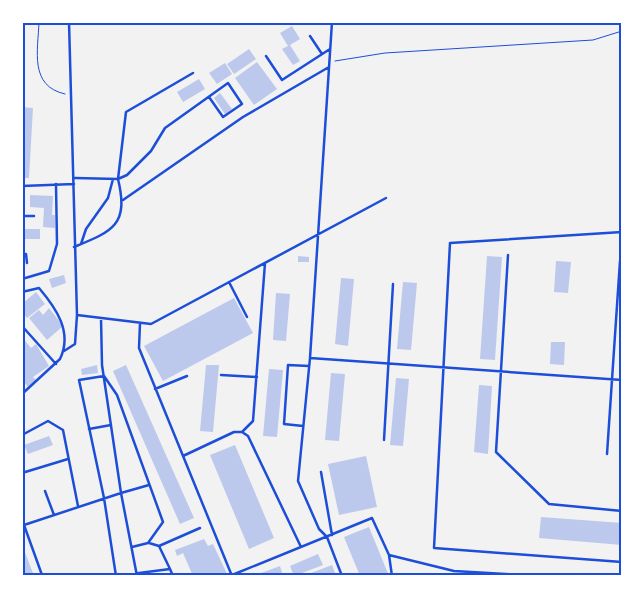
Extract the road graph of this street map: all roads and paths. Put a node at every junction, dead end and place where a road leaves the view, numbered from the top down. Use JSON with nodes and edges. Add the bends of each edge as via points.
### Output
{"nodes":[{"id":1,"x":39,"y":22,"type":"edge"},
{"id":2,"x":70,"y":22,"type":"edge"},
{"id":3,"x":332,"y":22,"type":"edge"},
{"id":4,"x":622,"y":31,"type":"edge"},
{"id":5,"x":310,"y":36,"type":"dead end"},
{"id":6,"x":330,"y":49,"type":"junction"},
{"id":7,"x":322,"y":54,"type":"junction"},
{"id":8,"x":266,"y":56,"type":"dead end"},
{"id":9,"x":329,"y":62,"type":"junction"},
{"id":10,"x":329,"y":67,"type":"junction"},
{"id":11,"x":193,"y":73,"type":"dead end"},
{"id":12,"x":73,"y":96,"type":"junction"},
{"id":13,"x":209,"y":97,"type":"junction"},
{"id":14,"x":74,"y":178,"type":"junction"},
{"id":15,"x":113,"y":179,"type":"junction"},
{"id":16,"x":118,"y":179,"type":"junction"},
{"id":17,"x":56,"y":184,"type":"junction"},
{"id":18,"x":74,"y":184,"type":"junction"},
{"id":19,"x":22,"y":186,"type":"edge"},
{"id":20,"x":386,"y":198,"type":"dead end"},
{"id":21,"x":123,"y":200,"type":"junction"},
{"id":22,"x":22,"y":216,"type":"edge"},
{"id":23,"x":34,"y":216,"type":"dead end"},
{"id":24,"x":622,"y":232,"type":"edge"},
{"id":25,"x":318,"y":235,"type":"junction"},
{"id":26,"x":81,"y":244,"type":"junction"},
{"id":27,"x":74,"y":247,"type":"junction"},
{"id":28,"x":22,"y":254,"type":"edge"},
{"id":29,"x":508,"y":256,"type":"dead end"},
{"id":30,"x":620,"y":261,"type":"dead end"},
{"id":31,"x":27,"y":263,"type":"dead end"},
{"id":32,"x":265,"y":263,"type":"junction"},
{"id":33,"x":22,"y":279,"type":"edge"},
{"id":34,"x":229,"y":282,"type":"junction"},
{"id":35,"x":393,"y":284,"type":"dead end"},
{"id":36,"x":22,"y":292,"type":"edge"},
{"id":37,"x":77,"y":315,"type":"junction"},
{"id":38,"x":247,"y":317,"type":"dead end"},
{"id":39,"x":101,"y":318,"type":"junction"},
{"id":40,"x":140,"y":323,"type":"junction"},
{"id":41,"x":22,"y":326,"type":"edge"},
{"id":42,"x":64,"y":351,"type":"junction"},
{"id":43,"x":310,"y":358,"type":"junction"},
{"id":44,"x":388,"y":363,"type":"junction"},
{"id":45,"x":56,"y":365,"type":"junction"},
{"id":46,"x":309,"y":366,"type":"junction"},
{"id":47,"x":444,"y":367,"type":"junction"},
{"id":48,"x":500,"y":371,"type":"junction"},
{"id":49,"x":221,"y":375,"type":"dead end"},
{"id":50,"x":104,"y":376,"type":"junction"},
{"id":51,"x":188,"y":376,"type":"dead end"},
{"id":52,"x":257,"y":377,"type":"junction"},
{"id":53,"x":612,"y":379,"type":"junction"},
{"id":54,"x":622,"y":380,"type":"edge"},
{"id":55,"x":155,"y":389,"type":"junction"},
{"id":56,"x":22,"y":394,"type":"edge"},
{"id":57,"x":111,"y":425,"type":"junction"},
{"id":58,"x":303,"y":426,"type":"junction"},
{"id":59,"x":89,"y":429,"type":"junction"},
{"id":60,"x":242,"y":432,"type":"junction"},
{"id":61,"x":22,"y":435,"type":"edge"},
{"id":62,"x":384,"y":440,"type":"dead end"},
{"id":63,"x":607,"y":454,"type":"dead end"},
{"id":64,"x":183,"y":456,"type":"junction"},
{"id":65,"x":68,"y":459,"type":"junction"},
{"id":66,"x":321,"y":472,"type":"dead end"},
{"id":67,"x":22,"y":473,"type":"edge"},
{"id":68,"x":150,"y":485,"type":"junction"},
{"id":69,"x":44,"y":491,"type":"dead end"},
{"id":70,"x":121,"y":493,"type":"junction"},
{"id":71,"x":104,"y":498,"type":"junction"},
{"id":72,"x":78,"y":506,"type":"junction"},
{"id":73,"x":622,"y":511,"type":"edge"},
{"id":74,"x":54,"y":515,"type":"junction"},
{"id":75,"x":22,"y":522,"type":"edge"},
{"id":76,"x":24,"y":526,"type":"junction"},
{"id":77,"x":200,"y":528,"type":"dead end"},
{"id":78,"x":332,"y":534,"type":"junction"},
{"id":79,"x":327,"y":537,"type":"junction"},
{"id":80,"x":148,"y":543,"type":"junction"},
{"id":81,"x":160,"y":546,"type":"junction"},
{"id":82,"x":132,"y":547,"type":"junction"},
{"id":83,"x":301,"y":547,"type":"junction"},
{"id":84,"x":389,"y":555,"type":"junction"},
{"id":85,"x":622,"y":562,"type":"edge"},
{"id":86,"x":170,"y":569,"type":"junction"},
{"id":87,"x":137,"y":574,"type":"edge"},
{"id":88,"x":42,"y":575,"type":"edge"},
{"id":89,"x":232,"y":575,"type":"edge"},
{"id":90,"x":116,"y":576,"type":"edge"},
{"id":91,"x":173,"y":576,"type":"edge"},
{"id":92,"x":342,"y":576,"type":"edge"},
{"id":93,"x":392,"y":576,"type":"edge"},
{"id":94,"x":540,"y":576,"type":"edge"}],
"edges":[{"from":1,"to":12,"type":"path","via":[[38,66],[42,82],[52,92]]},
{"from":2,"to":12,"type":"lane"},
{"from":3,"to":6,"type":"lane"},
{"from":4,"to":9,"type":"path","via":[[593,40],[385,53]]},
{"from":5,"to":7,"type":"lane"},
{"from":6,"to":7,"type":"lane"},
{"from":6,"to":9,"type":"lane"},
{"from":7,"to":8,"type":"lane","via":[[282,80]]},
{"from":9,"to":10,"type":"lane"},
{"from":10,"to":21,"type":"lane","via":[[243,117]]},
{"from":10,"to":25,"type":"lane"},
{"from":11,"to":16,"type":"lane","via":[[126,112]]},
{"from":12,"to":14,"type":"lane"},
{"from":13,"to":13,"type":"lane","via":[[228,83],[242,104],[223,118]]},
{"from":13,"to":16,"type":"lane","via":[[165,128],[151,152],[127,175]]},
{"from":14,"to":15,"type":"lane"},
{"from":14,"to":18,"type":"lane"},
{"from":15,"to":16,"type":"lane"},
{"from":15,"to":26,"type":"lane","via":[[108,198],[86,229]]},
{"from":16,"to":21,"type":"lane"},
{"from":17,"to":18,"type":"lane"},
{"from":17,"to":19,"type":"lane"},
{"from":17,"to":33,"type":"lane","via":[[57,244],[49,271]]},
{"from":18,"to":27,"type":"lane"},
{"from":20,"to":25,"type":"lane"},
{"from":21,"to":26,"type":"lane","via":[[116,224],[107,233]]},
{"from":22,"to":23,"type":"lane"},
{"from":24,"to":47,"type":"lane","via":[[450,243]]},
{"from":25,"to":32,"type":"lane"},
{"from":25,"to":43,"type":"lane"},
{"from":26,"to":27,"type":"lane"},
{"from":27,"to":37,"type":"lane"},
{"from":28,"to":31,"type":"lane","via":[[26,254]]},
{"from":29,"to":48,"type":"lane"},
{"from":30,"to":53,"type":"lane"},
{"from":32,"to":34,"type":"lane"},
{"from":32,"to":52,"type":"lane"},
{"from":34,"to":38,"type":"lane"},
{"from":34,"to":40,"type":"lane","via":[[151,324]]},
{"from":35,"to":44,"type":"lane"},
{"from":36,"to":42,"type":"lane","via":[[39,288],[53,304],[64,326]]},
{"from":37,"to":39,"type":"lane"},
{"from":37,"to":42,"type":"lane","via":[[75,344]]},
{"from":39,"to":40,"type":"lane"},
{"from":39,"to":50,"type":"lane"},
{"from":40,"to":55,"type":"lane","via":[[139,348]]},
{"from":41,"to":45,"type":"lane"},
{"from":42,"to":45,"type":"lane"},
{"from":43,"to":44,"type":"lane"},
{"from":43,"to":46,"type":"lane"},
{"from":44,"to":47,"type":"lane"},
{"from":44,"to":62,"type":"lane"},
{"from":45,"to":56,"type":"lane"},
{"from":46,"to":58,"type":"lane"},
{"from":46,"to":58,"type":"lane","via":[[288,365],[284,424]]},
{"from":47,"to":48,"type":"lane"},
{"from":47,"to":85,"type":"lane","via":[[434,548]]},
{"from":48,"to":53,"type":"lane"},
{"from":48,"to":73,"type":"lane","via":[[496,452],[549,504]]},
{"from":49,"to":52,"type":"lane"},
{"from":50,"to":57,"type":"lane"},
{"from":50,"to":59,"type":"lane","via":[[79,380]]},
{"from":50,"to":68,"type":"lane","via":[[117,395]]},
{"from":51,"to":55,"type":"lane"},
{"from":52,"to":60,"type":"lane","via":[[253,421]]},
{"from":53,"to":54,"type":"lane"},
{"from":53,"to":63,"type":"lane"},
{"from":55,"to":64,"type":"lane"},
{"from":57,"to":59,"type":"lane"},
{"from":57,"to":70,"type":"lane"},
{"from":58,"to":79,"type":"lane","via":[[298,481],[319,529]]},
{"from":59,"to":71,"type":"lane"},
{"from":60,"to":64,"type":"lane","via":[[234,432]]},
{"from":60,"to":83,"type":"lane","via":[[248,436]]},
{"from":61,"to":65,"type":"lane","via":[[48,421],[64,430]]},
{"from":64,"to":89,"type":"lane"},
{"from":65,"to":67,"type":"lane"},
{"from":65,"to":72,"type":"lane"},
{"from":66,"to":78,"type":"lane"},
{"from":68,"to":70,"type":"lane"},
{"from":68,"to":80,"type":"lane","via":[[163,522]]},
{"from":69,"to":74,"type":"lane"},
{"from":70,"to":71,"type":"lane"},
{"from":70,"to":82,"type":"lane"},
{"from":71,"to":72,"type":"lane"},
{"from":71,"to":90,"type":"lane"},
{"from":72,"to":74,"type":"lane"},
{"from":74,"to":76,"type":"lane"},
{"from":75,"to":76,"type":"lane"},
{"from":76,"to":88,"type":"lane"},
{"from":77,"to":81,"type":"lane"},
{"from":78,"to":79,"type":"lane"},
{"from":78,"to":84,"type":"lane","via":[[372,518]]},
{"from":79,"to":83,"type":"lane"},
{"from":79,"to":92,"type":"lane"},
{"from":80,"to":81,"type":"lane"},
{"from":80,"to":82,"type":"lane"},
{"from":81,"to":86,"type":"lane"},
{"from":82,"to":87,"type":"lane"},
{"from":83,"to":89,"type":"lane"},
{"from":84,"to":93,"type":"lane"},
{"from":84,"to":94,"type":"lane","via":[[454,571]]},
{"from":86,"to":87,"type":"lane"},
{"from":86,"to":91,"type":"lane"},
{"from":87,"to":90,"type":"lane"}]}
